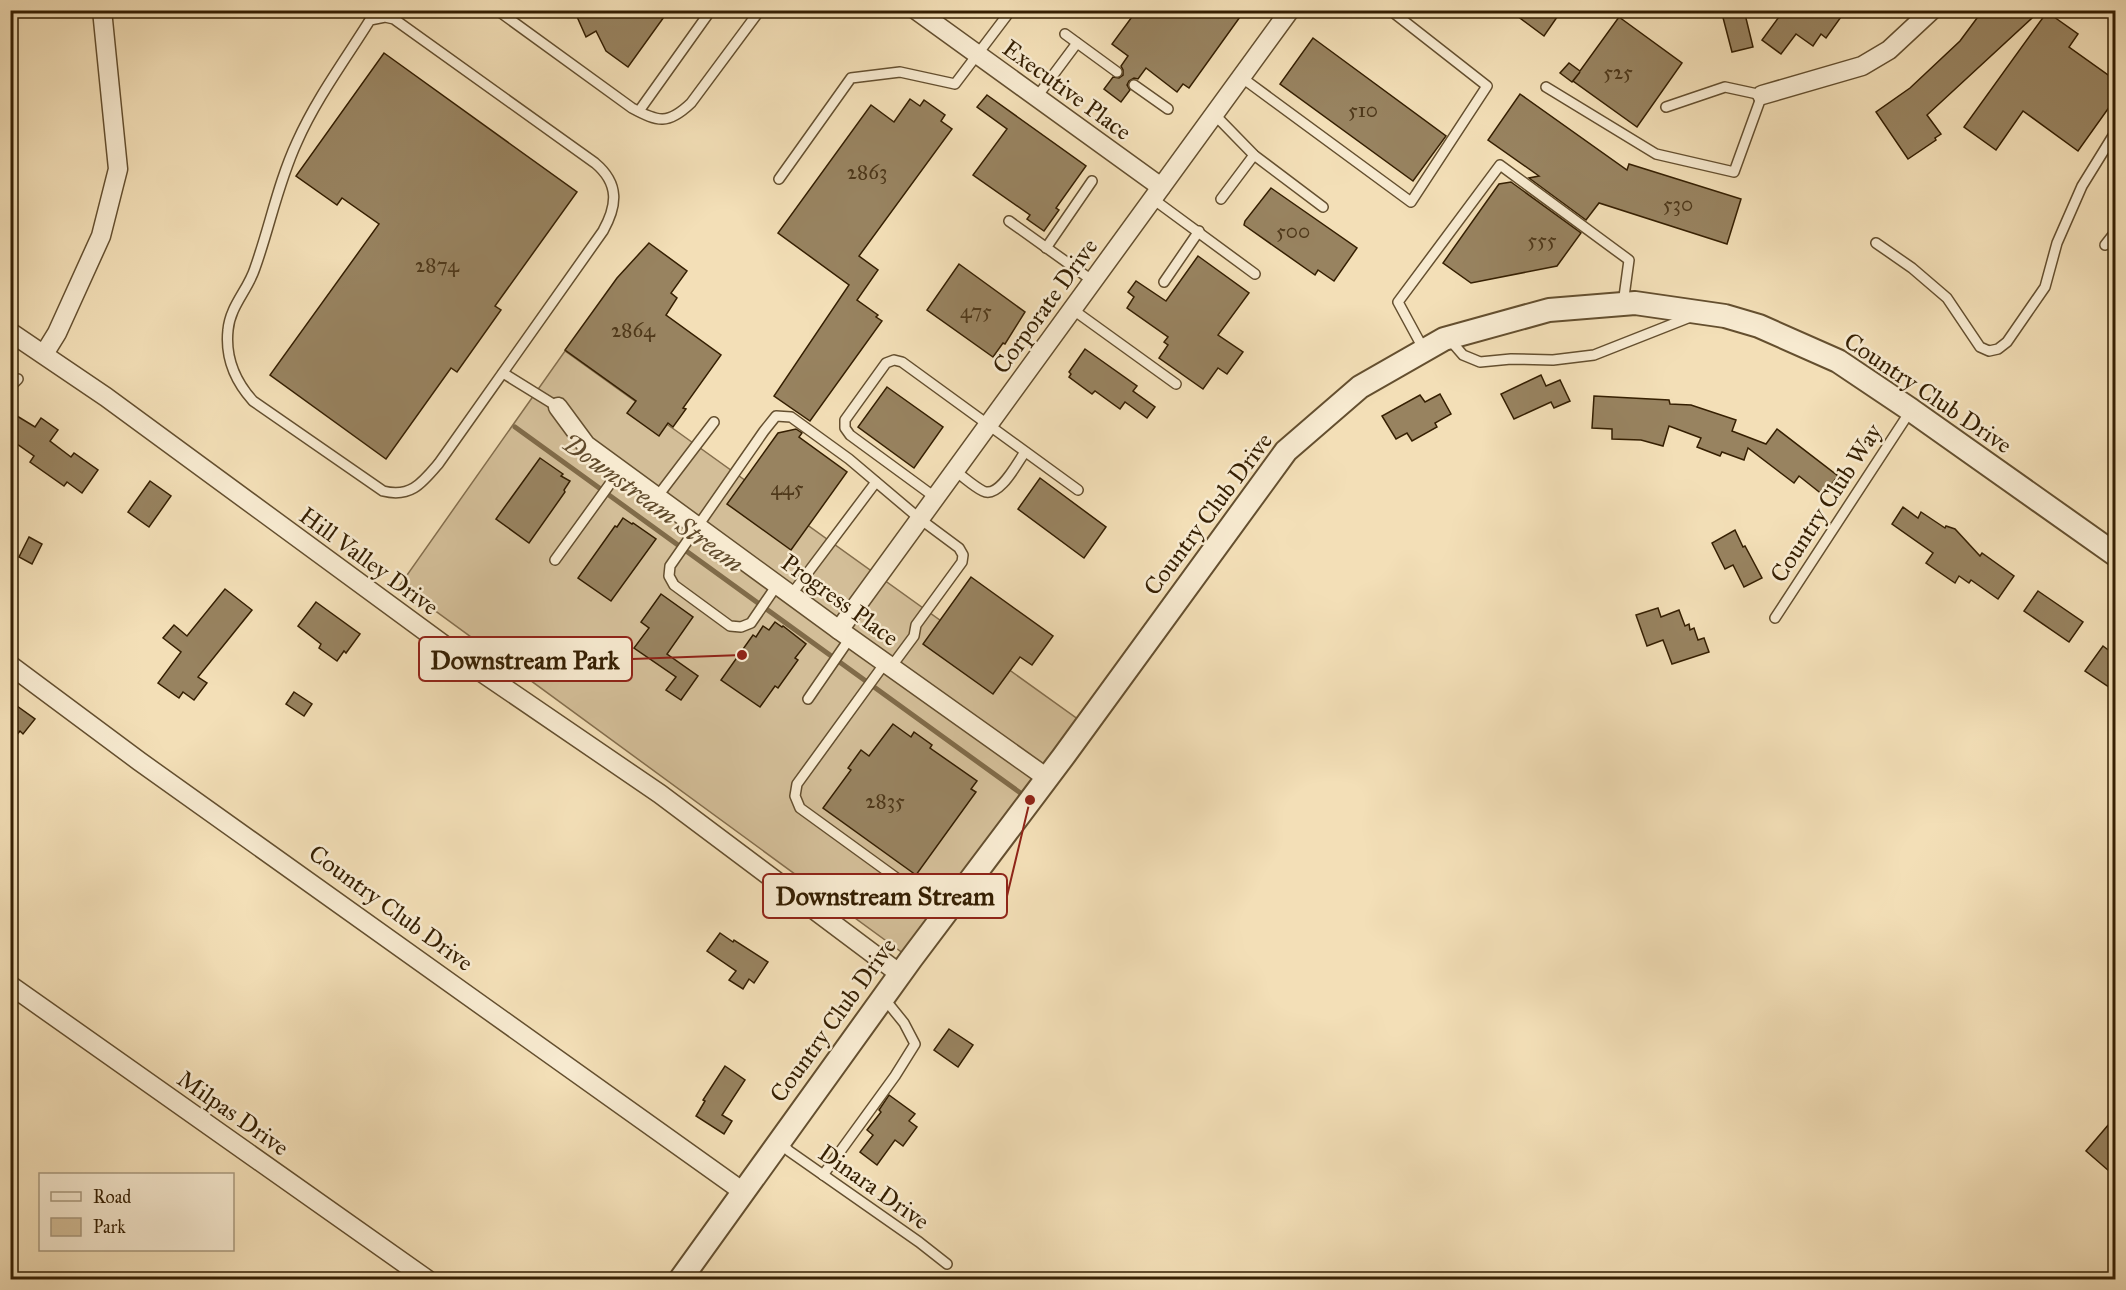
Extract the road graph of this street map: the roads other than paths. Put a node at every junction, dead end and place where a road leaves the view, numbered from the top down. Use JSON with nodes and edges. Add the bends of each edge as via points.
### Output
{"nodes":[{"id":1,"x":102,"y":10,"type":"edge"},
{"id":2,"x":497,"y":10,"type":"edge"},
{"id":3,"x":711,"y":10,"type":"edge"},
{"id":4,"x":760,"y":10,"type":"edge"},
{"id":5,"x":916,"y":10,"type":"edge"},
{"id":6,"x":1011,"y":10,"type":"edge"},
{"id":7,"x":1290,"y":10,"type":"edge"},
{"id":8,"x":1390,"y":10,"type":"edge"},
{"id":9,"x":1932,"y":10,"type":"edge"},
{"id":10,"x":1065,"y":34,"type":"dead end"},
{"id":11,"x":1077,"y":43,"type":"junction"},
{"id":12,"x":977,"y":55,"type":"junction"},
{"id":13,"x":1117,"y":72,"type":"dead end"},
{"id":14,"x":1241,"y":77,"type":"junction"},
{"id":15,"x":1134,"y":85,"type":"dead end"},
{"id":16,"x":1546,"y":87,"type":"dead end"},
{"id":17,"x":1762,"y":95,"type":"junction"},
{"id":18,"x":1036,"y":98,"type":"junction"},
{"id":19,"x":1666,"y":107,"type":"dead end"},
{"id":20,"x":1168,"y":109,"type":"dead end"},
{"id":21,"x":639,"y":111,"type":"junction"},
{"id":22,"x":1214,"y":114,"type":"junction"},
{"id":23,"x":2115,"y":131,"type":"edge"},
{"id":24,"x":1254,"y":156,"type":"junction"},
{"id":25,"x":779,"y":179,"type":"dead end"},
{"id":26,"x":1092,"y":181,"type":"dead end"},
{"id":27,"x":1157,"y":193,"type":"junction"},
{"id":28,"x":1221,"y":199,"type":"dead end"},
{"id":29,"x":1323,"y":207,"type":"dead end"},
{"id":30,"x":1008,"y":221,"type":"dead end"},
{"id":31,"x":1199,"y":231,"type":"junction"},
{"id":32,"x":2115,"y":231,"type":"edge"},
{"id":33,"x":1876,"y":243,"type":"dead end"},
{"id":34,"x":2105,"y":245,"type":"dead end"},
{"id":35,"x":1046,"y":248,"type":"junction"},
{"id":36,"x":1255,"y":274,"type":"dead end"},
{"id":37,"x":1093,"y":281,"type":"junction"},
{"id":38,"x":1164,"y":282,"type":"dead end"},
{"id":39,"x":1623,"y":304,"type":"junction"},
{"id":40,"x":1072,"y":309,"type":"junction"},
{"id":41,"x":1701,"y":313,"type":"junction"},
{"id":42,"x":10,"y":332,"type":"edge"},
{"id":43,"x":1449,"y":338,"type":"junction"},
{"id":44,"x":1424,"y":350,"type":"junction"},
{"id":45,"x":44,"y":354,"type":"junction"},
{"id":46,"x":503,"y":373,"type":"junction"},
{"id":47,"x":18,"y":379,"type":"dead end"},
{"id":48,"x":1176,"y":384,"type":"dead end"},
{"id":49,"x":10,"y":387,"type":"edge"},
{"id":50,"x":558,"y":407,"type":"joint"},
{"id":51,"x":1911,"y":410,"type":"junction"},
{"id":52,"x":714,"y":422,"type":"dead end"},
{"id":53,"x":989,"y":425,"type":"junction"},
{"id":54,"x":1025,"y":452,"type":"junction"},
{"id":55,"x":620,"y":470,"type":"junction"},
{"id":56,"x":955,"y":471,"type":"junction"},
{"id":57,"x":876,"y":482,"type":"junction"},
{"id":58,"x":1078,"y":490,"type":"dead end"},
{"id":59,"x":657,"y":497,"type":"junction"},
{"id":60,"x":936,"y":498,"type":"junction"},
{"id":61,"x":920,"y":519,"type":"junction"},
{"id":62,"x":698,"y":526,"type":"junction"},
{"id":63,"x":2115,"y":555,"type":"edge"},
{"id":64,"x":555,"y":560,"type":"dead end"},
{"id":65,"x":784,"y":590,"type":"junction"},
{"id":66,"x":1774,"y":618,"type":"dead end"},
{"id":67,"x":845,"y":634,"type":"junction"},
{"id":68,"x":10,"y":665,"type":"edge"},
{"id":69,"x":888,"y":665,"type":"junction"},
{"id":70,"x":808,"y":699,"type":"dead end"},
{"id":71,"x":1047,"y":778,"type":"junction"},
{"id":72,"x":902,"y":882,"type":"dead end"},
{"id":73,"x":900,"y":974,"type":"junction"},
{"id":74,"x":10,"y":985,"type":"edge"},
{"id":75,"x":883,"y":997,"type":"junction"},
{"id":76,"x":779,"y":1141,"type":"junction"},
{"id":77,"x":823,"y":1175,"type":"junction"},
{"id":78,"x":742,"y":1191,"type":"junction"},
{"id":79,"x":946,"y":1264,"type":"dead end"},
{"id":80,"x":425,"y":1279,"type":"edge"},
{"id":81,"x":680,"y":1280,"type":"edge"}],
"edges":[{"from":1,"to":45,"type":"street","via":[[118,169],[101,236]]},
{"from":2,"to":21,"type":"lane"},
{"from":3,"to":21,"type":"lane"},
{"from":4,"to":21,"type":"lane","via":[[680,113],[665,120]]},
{"from":5,"to":12,"type":"street","name":"Executive Place"},
{"from":6,"to":12,"type":"lane"},
{"from":7,"to":14,"type":"street","name":"Corporate Drive"},
{"from":8,"to":14,"type":"lane","via":[[1487,86],[1411,202]]},
{"from":9,"to":17,"type":"street","via":[[1889,50],[1862,66]]},
{"from":10,"to":11,"type":"lane"},
{"from":11,"to":13,"type":"lane"},
{"from":11,"to":18,"type":"lane"},
{"from":12,"to":18,"type":"street","name":"Executive Place"},
{"from":12,"to":25,"type":"lane","via":[[955,84],[900,72],[851,78]]},
{"from":14,"to":22,"type":"street","name":"Corporate Drive"},
{"from":15,"to":20,"type":"lane"},
{"from":16,"to":17,"type":"lane","via":[[1656,154],[1734,172]]},
{"from":17,"to":19,"type":"lane","via":[[1725,87]]},
{"from":18,"to":27,"type":"street","name":"Executive Place"},
{"from":22,"to":24,"type":"lane"},
{"from":22,"to":27,"type":"street","name":"Corporate Drive"},
{"from":23,"to":33,"type":"lane","via":[[2082,186],[2057,243],[2045,287],[1998,349],[1980,347],[1947,298]]},
{"from":24,"to":28,"type":"lane"},
{"from":24,"to":29,"type":"lane"},
{"from":26,"to":35,"type":"lane"},
{"from":27,"to":31,"type":"lane"},
{"from":27,"to":37,"type":"street","name":"Corporate Drive"},
{"from":30,"to":35,"type":"lane"},
{"from":31,"to":36,"type":"lane"},
{"from":31,"to":38,"type":"lane"},
{"from":32,"to":34,"type":"lane"},
{"from":35,"to":37,"type":"lane"},
{"from":37,"to":40,"type":"street","name":"Corporate Drive"},
{"from":39,"to":41,"type":"street","name":"Country Club Drive"},
{"from":39,"to":43,"type":"street","name":"Country Club Drive","via":[[1550,310]]},
{"from":39,"to":44,"type":"lane","via":[[1629,260],[1500,165],[1398,302]]},
{"from":40,"to":48,"type":"lane"},
{"from":40,"to":53,"type":"street","name":"Corporate Drive"},
{"from":41,"to":43,"type":"lane","via":[[1594,355],[1552,360],[1480,362],[1463,355]]},
{"from":41,"to":51,"type":"street","name":"Country Club Drive","via":[[1759,326],[1838,360]]},
{"from":42,"to":45,"type":"street","name":"Hill Valley Drive"},
{"from":43,"to":44,"type":"street","name":"Country Club Drive"},
{"from":44,"to":71,"type":"street","name":"Country Club Drive","via":[[1360,387],[1286,451]]},
{"from":45,"to":73,"type":"street","name":"Hill Valley Drive","via":[[456,654],[660,794]]},
{"from":46,"to":46,"type":"lane","via":[[428,476],[414,489],[394,494],[383,491],[253,401],[233,372],[228,354],[232,309],[255,271],[284,172],[310,116],[370,20],[394,19],[596,163],[608,176],[614,206],[603,231]]},
{"from":46,"to":50,"type":"lane"},
{"from":47,"to":49,"type":"lane"},
{"from":50,"to":55,"type":"street","name":"Progress Place","via":[[586,445]]},
{"from":51,"to":63,"type":"street","name":"Country Club Drive"},
{"from":51,"to":66,"type":"lane","name":"Country Club Way"},
{"from":52,"to":59,"type":"lane"},
{"from":53,"to":54,"type":"lane"},
{"from":53,"to":56,"type":"street","name":"Corporate Drive"},
{"from":53,"to":60,"type":"lane","via":[[902,362],[886,363],[845,420],[845,428]]},
{"from":54,"to":56,"type":"lane","via":[[998,489],[991,492],[984,492]]},
{"from":54,"to":58,"type":"lane"},
{"from":55,"to":59,"type":"street","name":"Progress Place"},
{"from":55,"to":64,"type":"lane"},
{"from":56,"to":60,"type":"street","name":"Corporate Drive"},
{"from":57,"to":61,"type":"lane"},
{"from":57,"to":62,"type":"lane","via":[[791,417],[776,416]]},
{"from":57,"to":65,"type":"lane"},
{"from":59,"to":62,"type":"street","name":"Progress Place"},
{"from":60,"to":61,"type":"street","name":"Corporate Drive"},
{"from":61,"to":67,"type":"street","name":"Corporate Drive"},
{"from":61,"to":69,"type":"lane","via":[[959,548],[962,562],[916,625],[914,636]]},
{"from":62,"to":65,"type":"street","name":"Progress Place"},
{"from":62,"to":65,"type":"lane","via":[[670,566],[669,576],[674,585],[730,626],[741,627],[751,623]]},
{"from":65,"to":67,"type":"street","name":"Progress Place"},
{"from":67,"to":69,"type":"street","name":"Progress Place"},
{"from":67,"to":70,"type":"lane"},
{"from":68,"to":78,"type":"street","name":"Country Club Drive"},
{"from":69,"to":71,"type":"street","name":"Progress Place"},
{"from":69,"to":72,"type":"lane","via":[[797,784],[795,796],[800,808]]},
{"from":71,"to":73,"type":"street","name":"Country Club Drive"},
{"from":73,"to":75,"type":"street","name":"Country Club Drive"},
{"from":74,"to":80,"type":"street","name":"Milpas Drive"},
{"from":75,"to":76,"type":"street","name":"Country Club Drive"},
{"from":75,"to":77,"type":"lane","via":[[915,1044]]},
{"from":76,"to":77,"type":"lane","name":"Dinara Drive"},
{"from":76,"to":78,"type":"street","name":"Country Club Drive"},
{"from":77,"to":79,"type":"lane","name":"Dinara Drive"},
{"from":78,"to":81,"type":"street","name":"Country Club Drive"}]}
